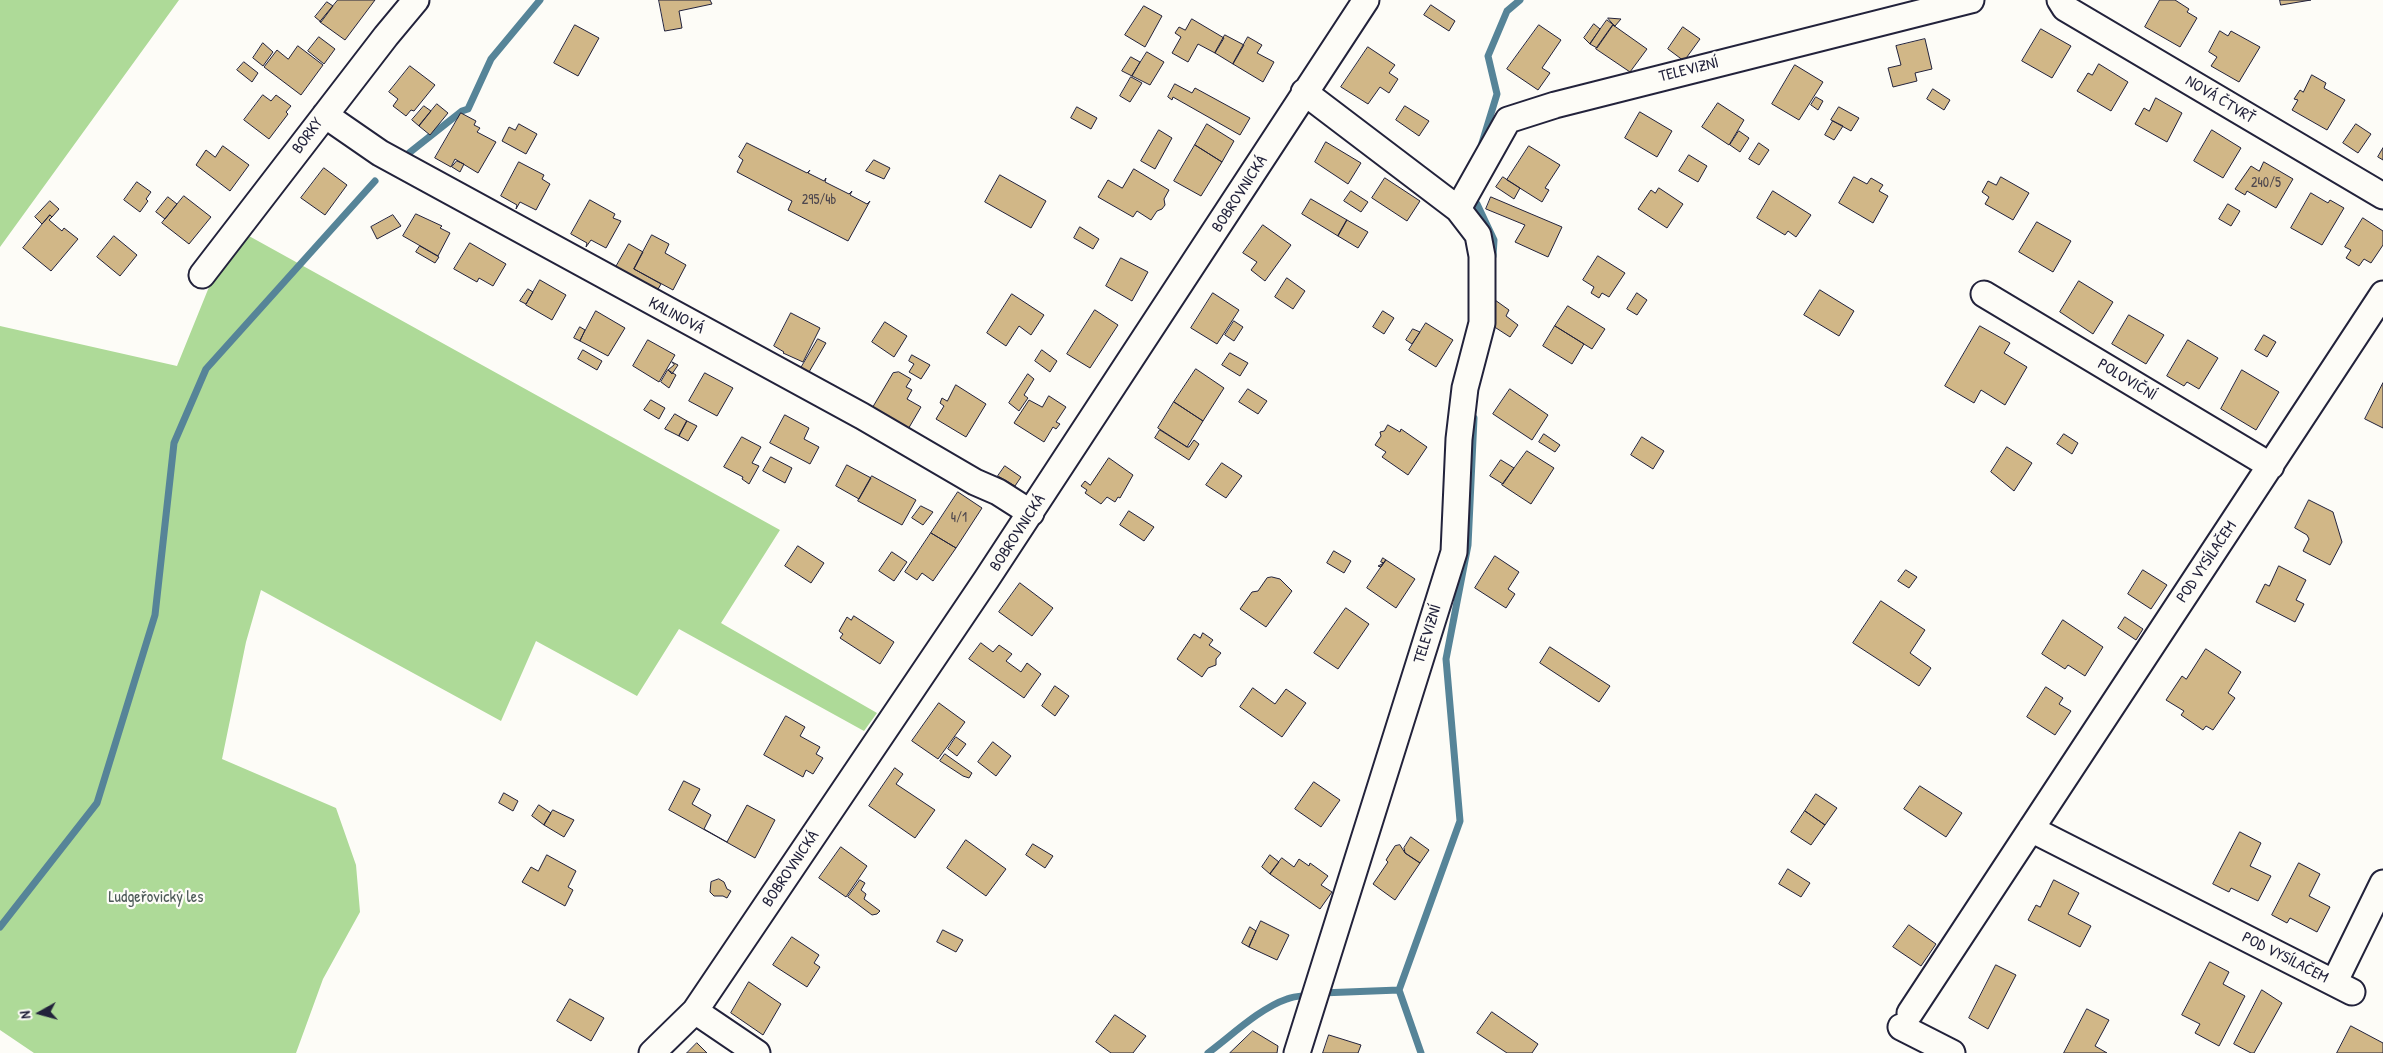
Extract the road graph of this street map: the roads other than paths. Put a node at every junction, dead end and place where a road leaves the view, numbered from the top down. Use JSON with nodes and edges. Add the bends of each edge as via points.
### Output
{"nodes":[{"id":1,"x":416,"y":0,"type":"edge"},
{"id":2,"x":1366,"y":0,"type":"edge"},
{"id":3,"x":1971,"y":0,"type":"edge"},
{"id":4,"x":2060,"y":0,"type":"edge"},
{"id":5,"x":1304,"y":92,"type":"junction"},
{"id":6,"x":325,"y":115,"type":"junction"},
{"id":7,"x":2383,"y":196,"type":"edge"},
{"id":8,"x":1458,"y":209,"type":"junction"},
{"id":9,"x":202,"y":275,"type":"dead end"},
{"id":10,"x":1984,"y":294,"type":"dead end"},
{"id":11,"x":2383,"y":294,"type":"edge"},
{"id":12,"x":2271,"y":466,"type":"junction"},
{"id":13,"x":1031,"y":513,"type":"junction"},
{"id":14,"x":2031,"y":829,"type":"junction"},
{"id":15,"x":2383,"y":883,"type":"edge"},
{"id":16,"x":696,"y":1011,"type":"junction"},
{"id":17,"x":652,"y":1053,"type":"edge"},
{"id":18,"x":757,"y":1053,"type":"edge"},
{"id":19,"x":1297,"y":1053,"type":"edge"},
{"id":20,"x":1952,"y":1053,"type":"edge"}],
"edges":[{"from":1,"to":6,"type":"street","name":"BORKY"},
{"from":2,"to":5,"type":"street","name":"BOBROVNICKÁ"},
{"from":3,"to":8,"type":"street","name":"TELEVIZNÍ","via":[[1555,105],[1508,120]]},
{"from":4,"to":7,"type":"street","name":"NOVÁ ČTVRŤ","via":[[2065,8]]},
{"from":5,"to":8,"type":"street","name":"TELEVIZNÍ"},
{"from":5,"to":13,"type":"street","name":"BOBROVNICKÁ"},
{"from":6,"to":9,"type":"street","name":"BORKY"},
{"from":6,"to":13,"type":"street","name":"KALINOVÁ","via":[[380,153],[862,416]]},
{"from":8,"to":19,"type":"street","name":"TELEVIZNÍ","via":[[1478,235],[1482,256],[1482,323],[1465,388],[1454,552]]},
{"from":10,"to":12,"type":"street","name":"POLOVIČNÍ"},
{"from":11,"to":12,"type":"street","name":"POD VYSÍLAČEM"},
{"from":12,"to":14,"type":"street","name":"POD VYSÍLAČEM"},
{"from":13,"to":16,"type":"street","name":"BOBROVNICKÁ"},
{"from":14,"to":15,"type":"street","name":"POD VYSÍLAČEM","via":[[2343,988]]},
{"from":14,"to":20,"type":"street","name":"POD VYSÍLAČEM","via":[[1906,1020]]},
{"from":16,"to":17,"type":"street","name":"BOBROVNICKÁ"},
{"from":16,"to":18,"type":"street"}]}
